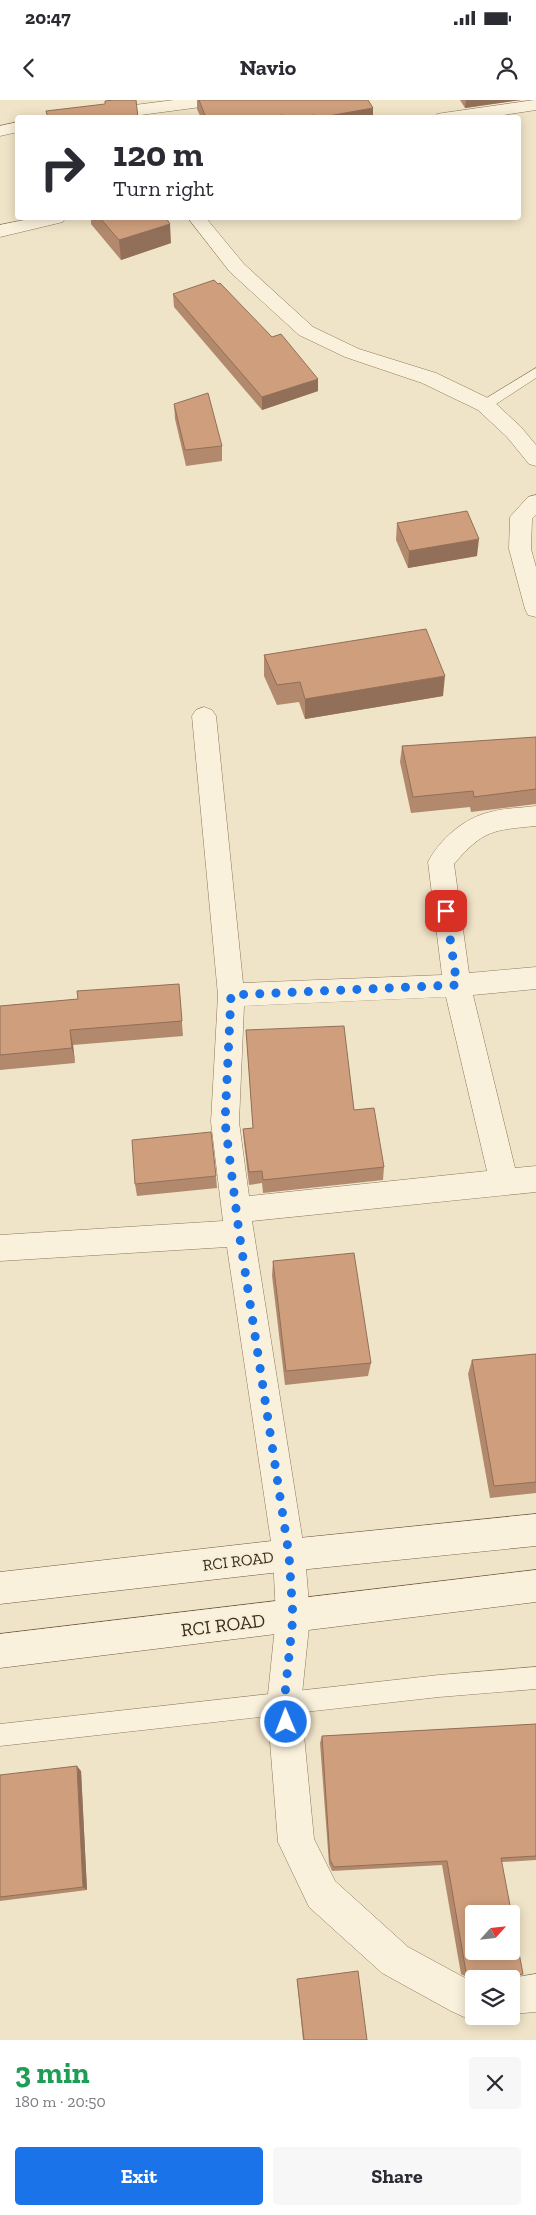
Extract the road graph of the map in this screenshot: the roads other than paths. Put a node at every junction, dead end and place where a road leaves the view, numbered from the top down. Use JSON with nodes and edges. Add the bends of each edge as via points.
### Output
{"nodes":[{"id":1,"x":216,"y":100,"type":"edge"},
{"id":2,"x":536,"y":105,"type":"edge"},
{"id":3,"x":149,"y":109,"type":"edge"},
{"id":4,"x":98,"y":115,"type":"edge"},
{"id":5,"x":464,"y":115,"type":"edge"},
{"id":6,"x":15,"y":128,"type":"edge"},
{"id":7,"x":0,"y":130,"type":"edge"},
{"id":8,"x":47,"y":220,"type":"edge"},
{"id":9,"x":199,"y":220,"type":"edge"},
{"id":10,"x":0,"y":231,"type":"edge"},
{"id":11,"x":536,"y":372,"type":"edge"},
{"id":12,"x":485,"y":405,"type":"junction"},
{"id":13,"x":536,"y":459,"type":"edge"},
{"id":14,"x":536,"y":502,"type":"edge"},
{"id":15,"x":536,"y":610,"type":"edge"},
{"id":16,"x":204,"y":716,"type":"dead end"},
{"id":17,"x":536,"y":816,"type":"edge"},
{"id":18,"x":536,"y":978,"type":"edge"},
{"id":19,"x":457,"y":985,"type":"junction"},
{"id":20,"x":231,"y":995,"type":"junction"},
{"id":21,"x":536,"y":1179,"type":"edge"},
{"id":22,"x":504,"y":1182,"type":"junction"},
{"id":23,"x":238,"y":1221,"type":"junction"},
{"id":24,"x":0,"y":1248,"type":"edge"},
{"id":25,"x":536,"y":1530,"type":"edge"},
{"id":26,"x":289,"y":1555,"type":"junction"},
{"id":27,"x":536,"y":1586,"type":"edge"},
{"id":28,"x":0,"y":1588,"type":"edge"},
{"id":29,"x":293,"y":1617,"type":"junction"},
{"id":30,"x":0,"y":1651,"type":"edge"},
{"id":31,"x":536,"y":1678,"type":"edge"},
{"id":32,"x":284,"y":1704,"type":"junction"},
{"id":33,"x":0,"y":1735,"type":"edge"},
{"id":34,"x":536,"y":1992,"type":"edge"},
{"id":35,"x":520,"y":1994,"type":"edge"},
{"id":36,"x":465,"y":1998,"type":"edge"}],
"edges":[{"from":1,"to":3,"type":"street"},
{"from":2,"to":5,"type":"street"},
{"from":3,"to":4,"type":"street"},
{"from":6,"to":7,"type":"street"},
{"from":8,"to":10,"type":"street"},
{"from":9,"to":12,"type":"street","via":[[237,268],[306,331],[352,353],[429,378]]},
{"from":11,"to":12,"type":"lane"},
{"from":12,"to":13,"type":"street","via":[[514,432]]},
{"from":14,"to":15,"type":"street","via":[[521,517],[520,549]]},
{"from":16,"to":20,"type":"street"},
{"from":17,"to":19,"type":"street","via":[[491,821],[462,837],[441,862]]},
{"from":18,"to":19,"type":"street"},
{"from":19,"to":20,"type":"street"},
{"from":19,"to":22,"type":"street"},
{"from":20,"to":23,"type":"street","via":[[225,1122]]},
{"from":21,"to":22,"type":"street"},
{"from":22,"to":23,"type":"street"},
{"from":23,"to":24,"type":"street"},
{"from":23,"to":26,"type":"street"},
{"from":25,"to":26,"type":"street","name":"RCI ROAD"},
{"from":26,"to":28,"type":"street","name":"RCI ROAD"},
{"from":26,"to":29,"type":"street"},
{"from":27,"to":29,"type":"street","name":"RCI ROAD"},
{"from":29,"to":30,"type":"street","name":"RCI ROAD"},
{"from":29,"to":32,"type":"street"},
{"from":31,"to":32,"type":"lane"},
{"from":32,"to":33,"type":"lane"},
{"from":32,"to":36,"type":"street","via":[[296,1842],[322,1894],[395,1960]]},
{"from":34,"to":35,"type":"street"}]}
